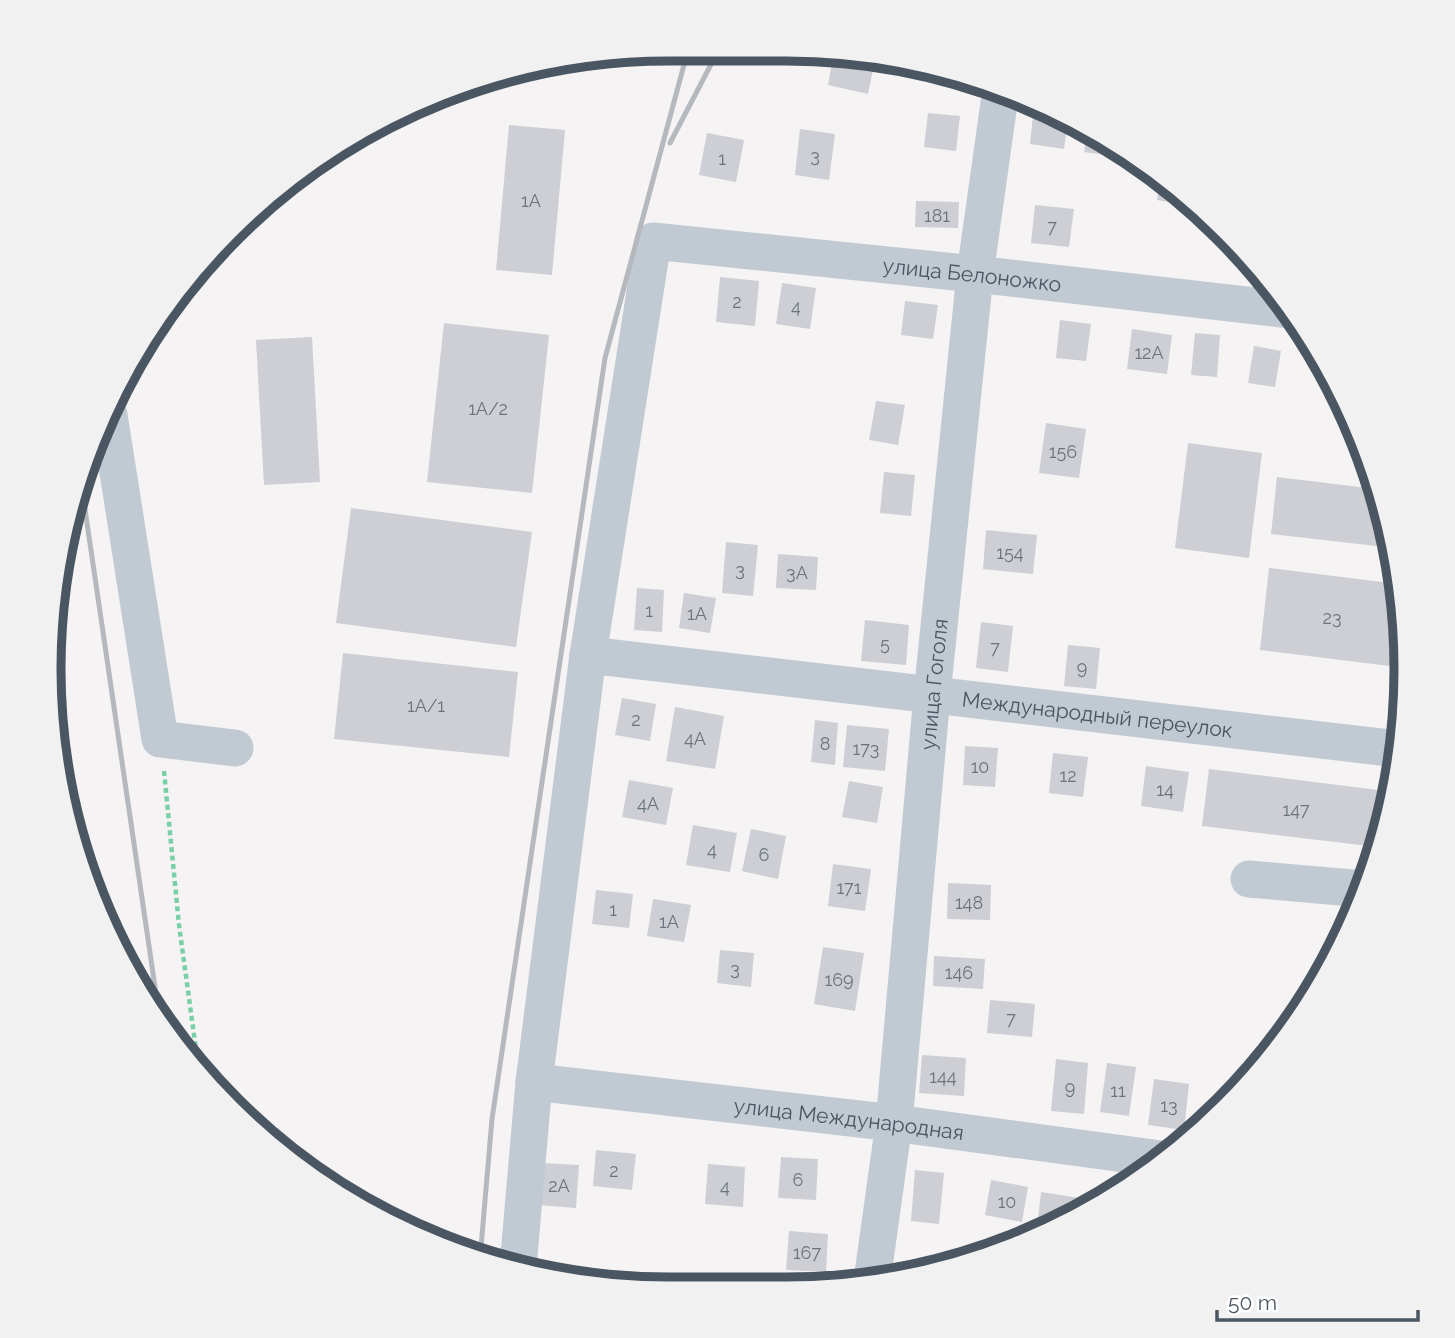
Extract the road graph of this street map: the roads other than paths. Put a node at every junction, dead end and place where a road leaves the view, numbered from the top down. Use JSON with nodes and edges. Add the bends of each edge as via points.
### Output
{"nodes":[{"id":1,"x":999,"y":101,"type":"edge"},
{"id":2,"x":975,"y":274,"type":"junction"},
{"id":3,"x":1275,"y":308,"type":"edge"},
{"id":4,"x":111,"y":429,"type":"edge"},
{"id":5,"x":588,"y":655,"type":"junction"},
{"id":6,"x":932,"y":695,"type":"junction"},
{"id":7,"x":235,"y":748,"type":"dead end"},
{"id":8,"x":1389,"y":748,"type":"edge"},
{"id":9,"x":1249,"y":878,"type":"dead end"},
{"id":10,"x":1352,"y":888,"type":"edge"},
{"id":11,"x":534,"y":1082,"type":"junction"},
{"id":12,"x":894,"y":1123,"type":"junction"},
{"id":13,"x":1147,"y":1157,"type":"edge"},
{"id":14,"x":520,"y":1258,"type":"edge"},
{"id":15,"x":873,"y":1271,"type":"edge"}],
"edges":[{"from":1,"to":2,"type":"street","name":"улица Гоголя"},
{"from":2,"to":3,"type":"street","name":"улица Белоножко"},
{"from":2,"to":5,"type":"street","name":"улица Белоножко","via":[[653,241]]},
{"from":2,"to":6,"type":"street","name":"улица Гоголя"},
{"from":4,"to":7,"type":"street","via":[[160,739]]},
{"from":5,"to":6,"type":"street","name":"Международный переулок"},
{"from":5,"to":11,"type":"street"},
{"from":6,"to":8,"type":"street","name":"Международный переулок"},
{"from":6,"to":12,"type":"street","name":"улица Гоголя"},
{"from":9,"to":10,"type":"street"},
{"from":11,"to":12,"type":"street","name":"улица Международная"},
{"from":11,"to":14,"type":"street"},
{"from":12,"to":13,"type":"street","name":"улица Международная"},
{"from":12,"to":15,"type":"street","name":"улица Гоголя"}]}
